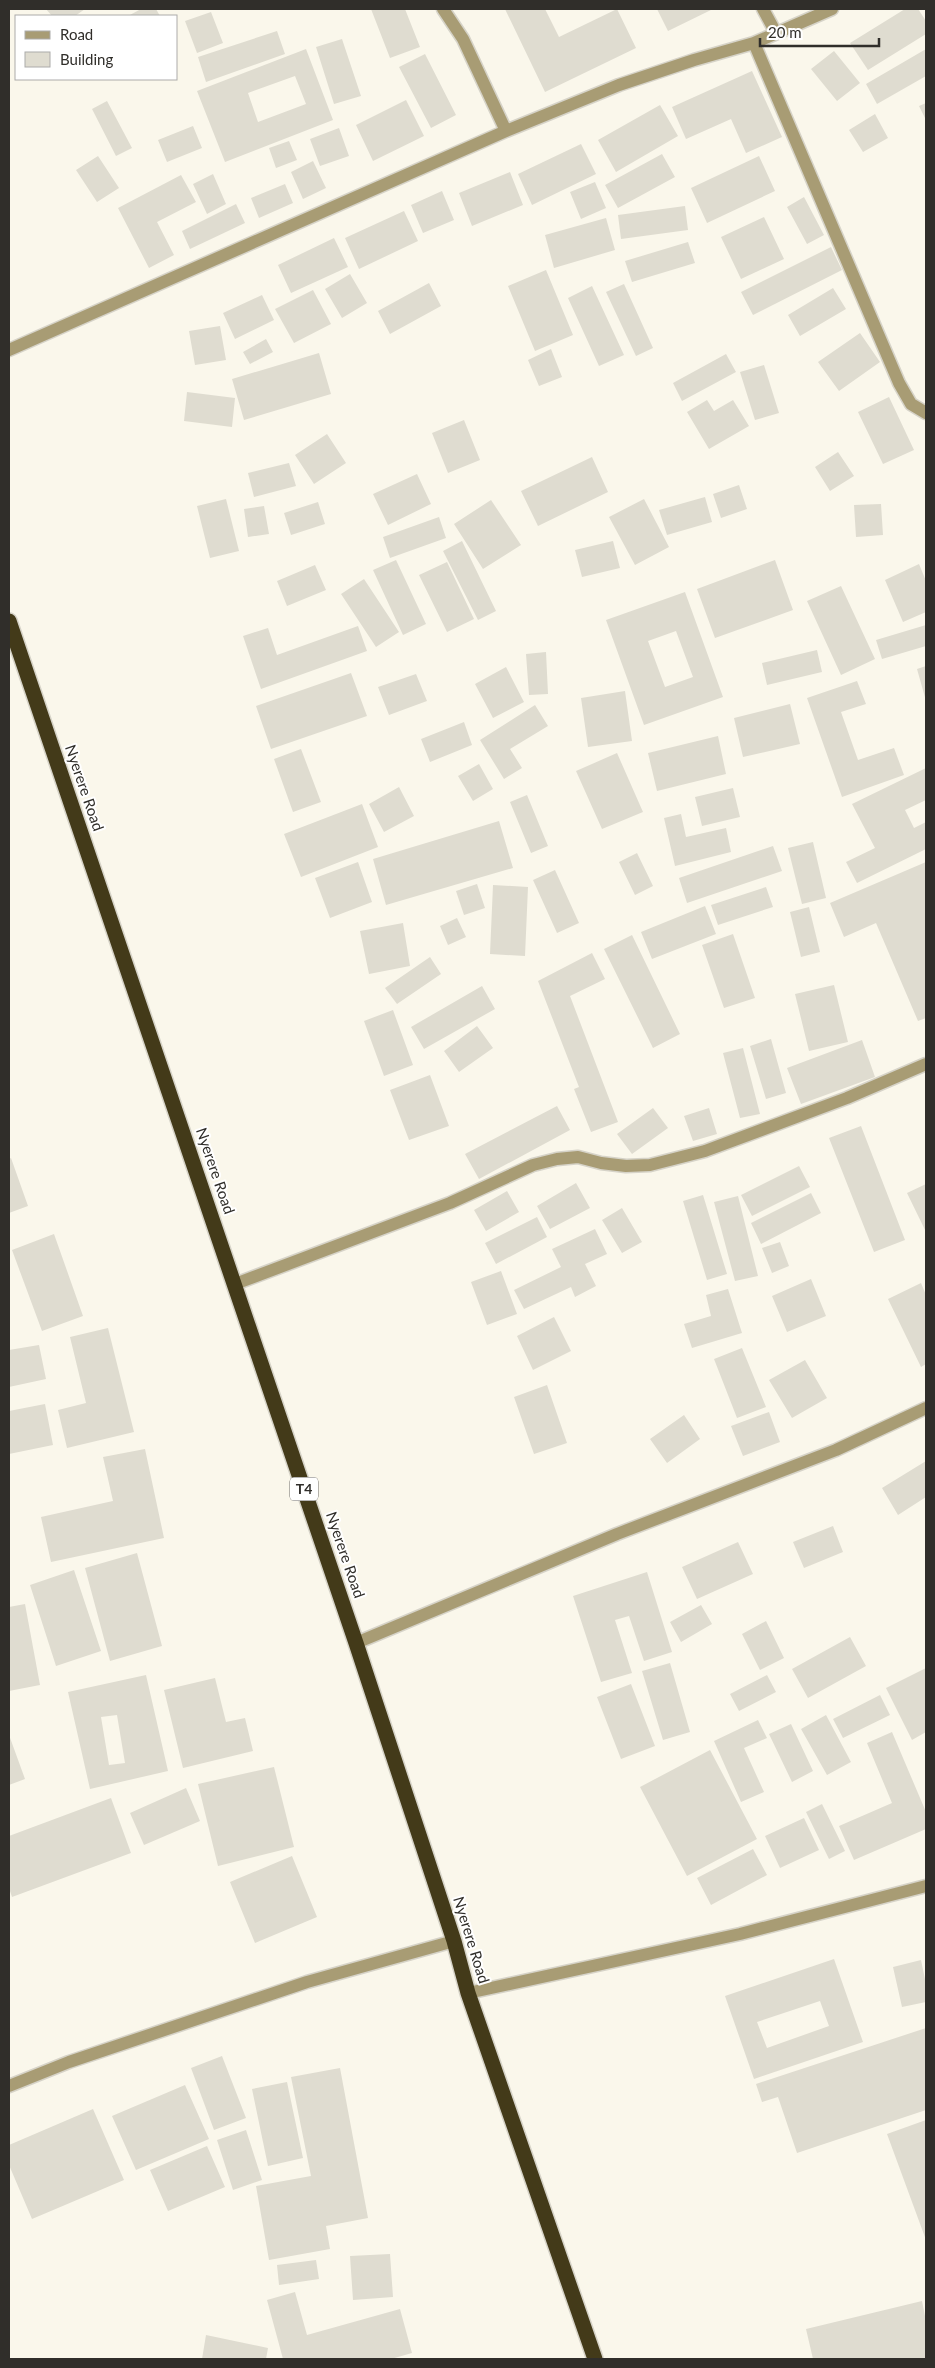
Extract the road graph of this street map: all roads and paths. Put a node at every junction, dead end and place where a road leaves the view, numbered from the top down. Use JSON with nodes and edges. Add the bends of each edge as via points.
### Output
{"nodes":[{"id":1,"x":443,"y":9,"type":"edge"},
{"id":2,"x":763,"y":9,"type":"edge"},
{"id":3,"x":832,"y":9,"type":"edge"},
{"id":4,"x":776,"y":34,"type":"junction"},
{"id":5,"x":754,"y":43,"type":"junction"},
{"id":6,"x":506,"y":131,"type":"junction"},
{"id":7,"x":9,"y":350,"type":"edge"},
{"id":8,"x":926,"y":413,"type":"edge"},
{"id":9,"x":9,"y":621,"type":"edge"},
{"id":10,"x":926,"y":1064,"type":"edge"},
{"id":11,"x":235,"y":1284,"type":"junction"},
{"id":12,"x":926,"y":1408,"type":"edge"},
{"id":13,"x":356,"y":1643,"type":"junction"},
{"id":14,"x":926,"y":1886,"type":"edge"},
{"id":15,"x":454,"y":1941,"type":"junction"},
{"id":16,"x":468,"y":1993,"type":"junction"},
{"id":17,"x":9,"y":2086,"type":"edge"},
{"id":18,"x":595,"y":2359,"type":"edge"}],
"edges":[{"from":1,"to":6,"type":"street","via":[[463,38]]},
{"from":2,"to":4,"type":"street"},
{"from":3,"to":4,"type":"street"},
{"from":4,"to":5,"type":"street"},
{"from":5,"to":6,"type":"street","via":[[619,85]]},
{"from":5,"to":8,"type":"street","via":[[899,383],[911,404]]},
{"from":6,"to":7,"type":"street"},
{"from":9,"to":11,"type":"highway","name":"Nyerere Road","number":"T4"},
{"from":10,"to":11,"type":"street","via":[[847,1098],[705,1151],[650,1165],[626,1166],[578,1157],[533,1165],[450,1203]]},
{"from":11,"to":13,"type":"highway","name":"Nyerere Road","number":"T4"},
{"from":12,"to":13,"type":"street","via":[[836,1450],[617,1534]]},
{"from":13,"to":15,"type":"highway","name":"Nyerere Road","number":"T4"},
{"from":14,"to":16,"type":"street","via":[[740,1934]]},
{"from":15,"to":16,"type":"highway","name":"Nyerere Road","number":"T4"},
{"from":15,"to":17,"type":"street","via":[[307,1982],[69,2062]]},
{"from":16,"to":18,"type":"highway","name":"Nyerere Road","number":"T4"}]}
